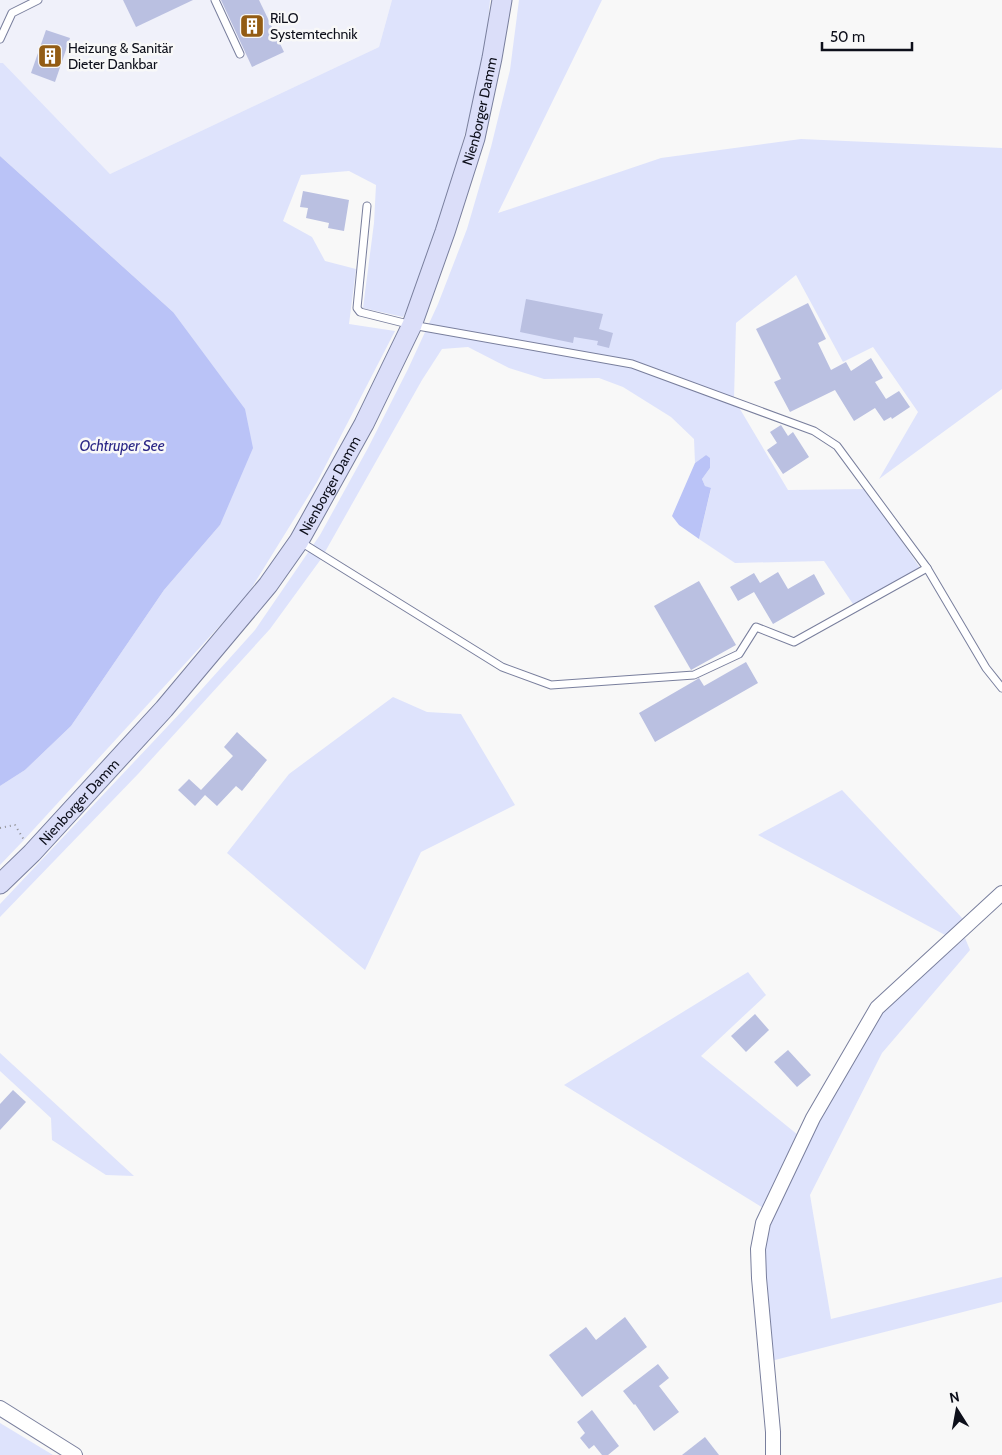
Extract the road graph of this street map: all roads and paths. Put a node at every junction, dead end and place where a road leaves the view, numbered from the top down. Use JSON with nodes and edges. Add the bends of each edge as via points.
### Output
{"nodes":[{"id":1,"x":38,"y":0,"type":"edge"},
{"id":2,"x":214,"y":0,"type":"edge"},
{"id":3,"x":502,"y":0,"type":"edge"},
{"id":4,"x":0,"y":39,"type":"edge"},
{"id":5,"x":240,"y":54,"type":"dead end"},
{"id":6,"x":367,"y":206,"type":"dead end"},
{"id":7,"x":412,"y":325,"type":"junction"},
{"id":8,"x":299,"y":541,"type":"junction"},
{"id":9,"x":927,"y":568,"type":"junction"},
{"id":10,"x":1002,"y":688,"type":"edge"},
{"id":11,"x":0,"y":828,"type":"edge"},
{"id":12,"x":32,"y":853,"type":"junction"},
{"id":13,"x":0,"y":884,"type":"edge"},
{"id":14,"x":1002,"y":893,"type":"edge"},
{"id":15,"x":0,"y":1408,"type":"edge"},
{"id":16,"x":75,"y":1455,"type":"edge"},
{"id":17,"x":773,"y":1455,"type":"edge"}],
"edges":[{"from":1,"to":4,"type":"lane","via":[[12,13]]},
{"from":2,"to":5,"type":"lane"},
{"from":3,"to":7,"type":"main road","name":"Nienborger Damm","via":[[476,138]]},
{"from":6,"to":7,"type":"lane","via":[[357,308],[368,315]]},
{"from":7,"to":8,"type":"main road","name":"Nienborger Damm","via":[[364,424]]},
{"from":7,"to":9,"type":"lane","via":[[632,364],[814,431],[836,446]]},
{"from":8,"to":9,"type":"lane","via":[[502,667],[550,684],[694,675],[740,654],[756,627],[794,642]]},
{"from":8,"to":12,"type":"main road","name":"Nienborger Damm","via":[[268,585],[164,709]]},
{"from":9,"to":10,"type":"lane","via":[[986,668]]},
{"from":11,"to":12,"type":"path","via":[[15,825]]},
{"from":12,"to":13,"type":"main road","name":"Nienborger Damm"},
{"from":14,"to":17,"type":"street","via":[[878,1008],[813,1118],[763,1224],[758,1249],[759,1278]]},
{"from":15,"to":16,"type":"street"}]}
